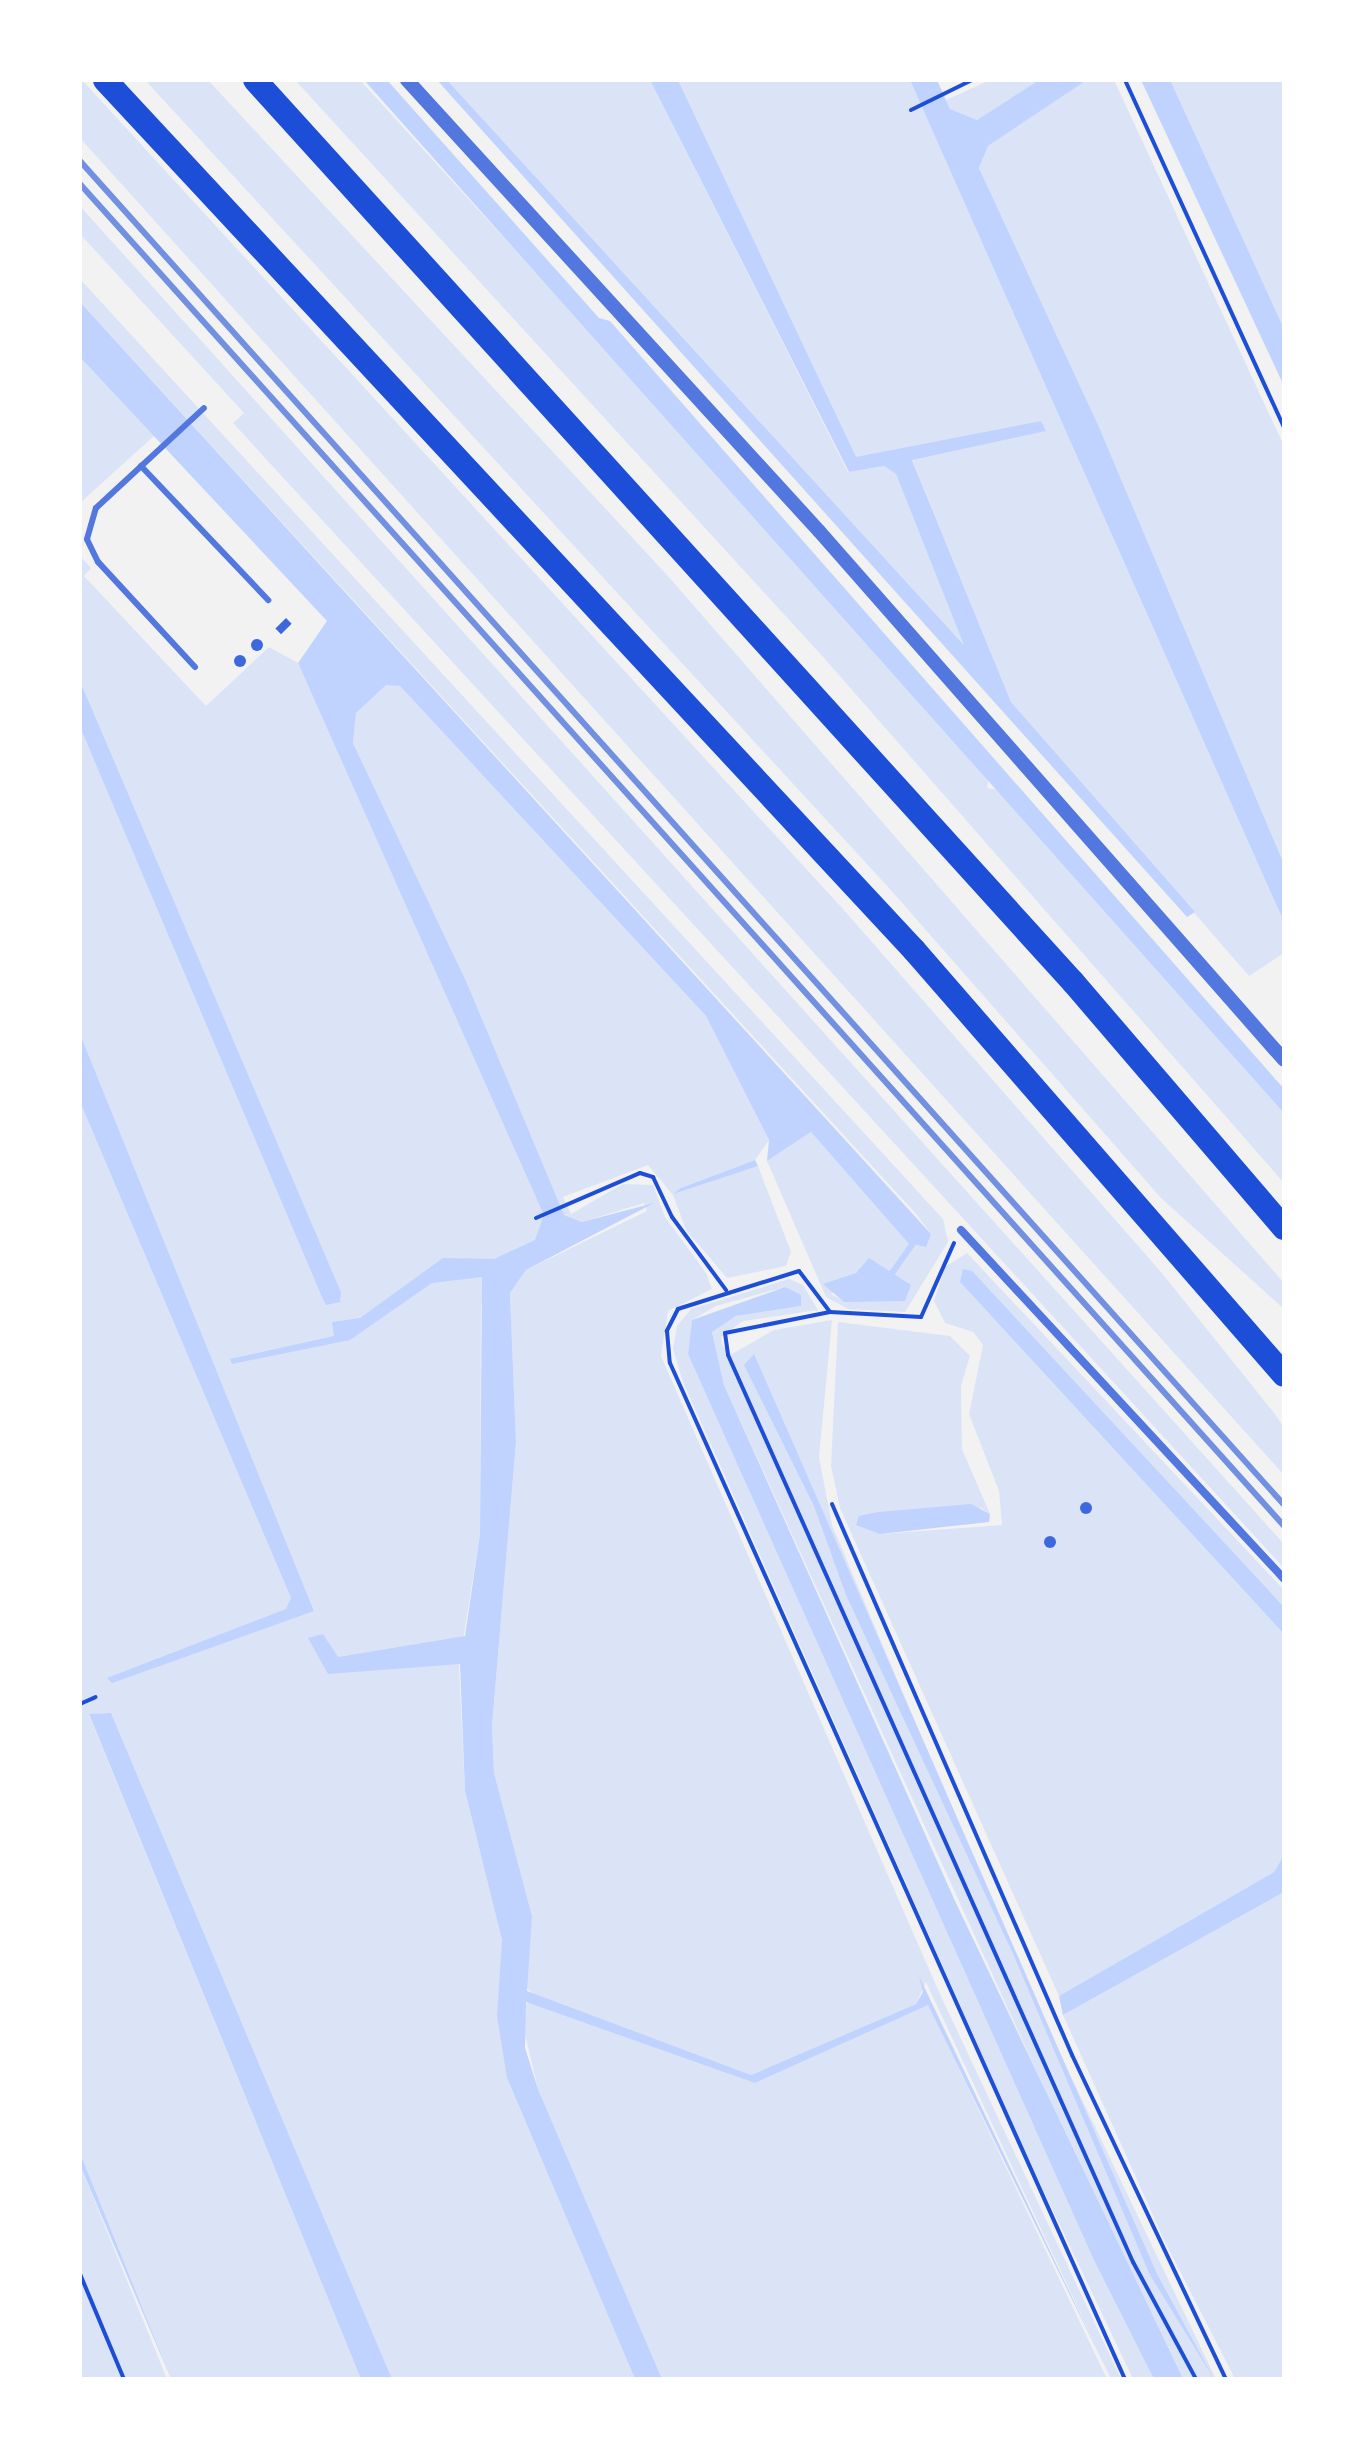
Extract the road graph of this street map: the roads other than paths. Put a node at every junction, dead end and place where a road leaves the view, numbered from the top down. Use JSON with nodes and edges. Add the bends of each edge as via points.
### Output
{"nodes":[{"id":1,"x":105,"y":80,"type":"edge"},
{"id":2,"x":255,"y":80,"type":"edge"},
{"id":3,"x":407,"y":80,"type":"edge"},
{"id":4,"x":204,"y":408,"type":"dead end"},
{"id":5,"x":141,"y":466,"type":"junction"},
{"id":6,"x":268,"y":600,"type":"dead end"},
{"id":7,"x":195,"y":667,"type":"dead end"},
{"id":8,"x":1284,"y":1060,"type":"edge"},
{"id":9,"x":1284,"y":1228,"type":"edge"},
{"id":10,"x":961,"y":1230,"type":"road end"},
{"id":11,"x":1284,"y":1375,"type":"edge"},
{"id":12,"x":1284,"y":1579,"type":"edge"}],
"edges":[{"from":1,"to":11,"type":"highway","via":[[914,950]]},
{"from":2,"to":9,"type":"highway","via":[[1073,982]]},
{"from":3,"to":8,"type":"street","via":[[819,531]]},
{"from":4,"to":5,"type":"lane"},
{"from":5,"to":6,"type":"lane"},
{"from":5,"to":7,"type":"lane","via":[[96,508],[87,539],[98,562]]},
{"from":10,"to":12,"type":"street"}]}
